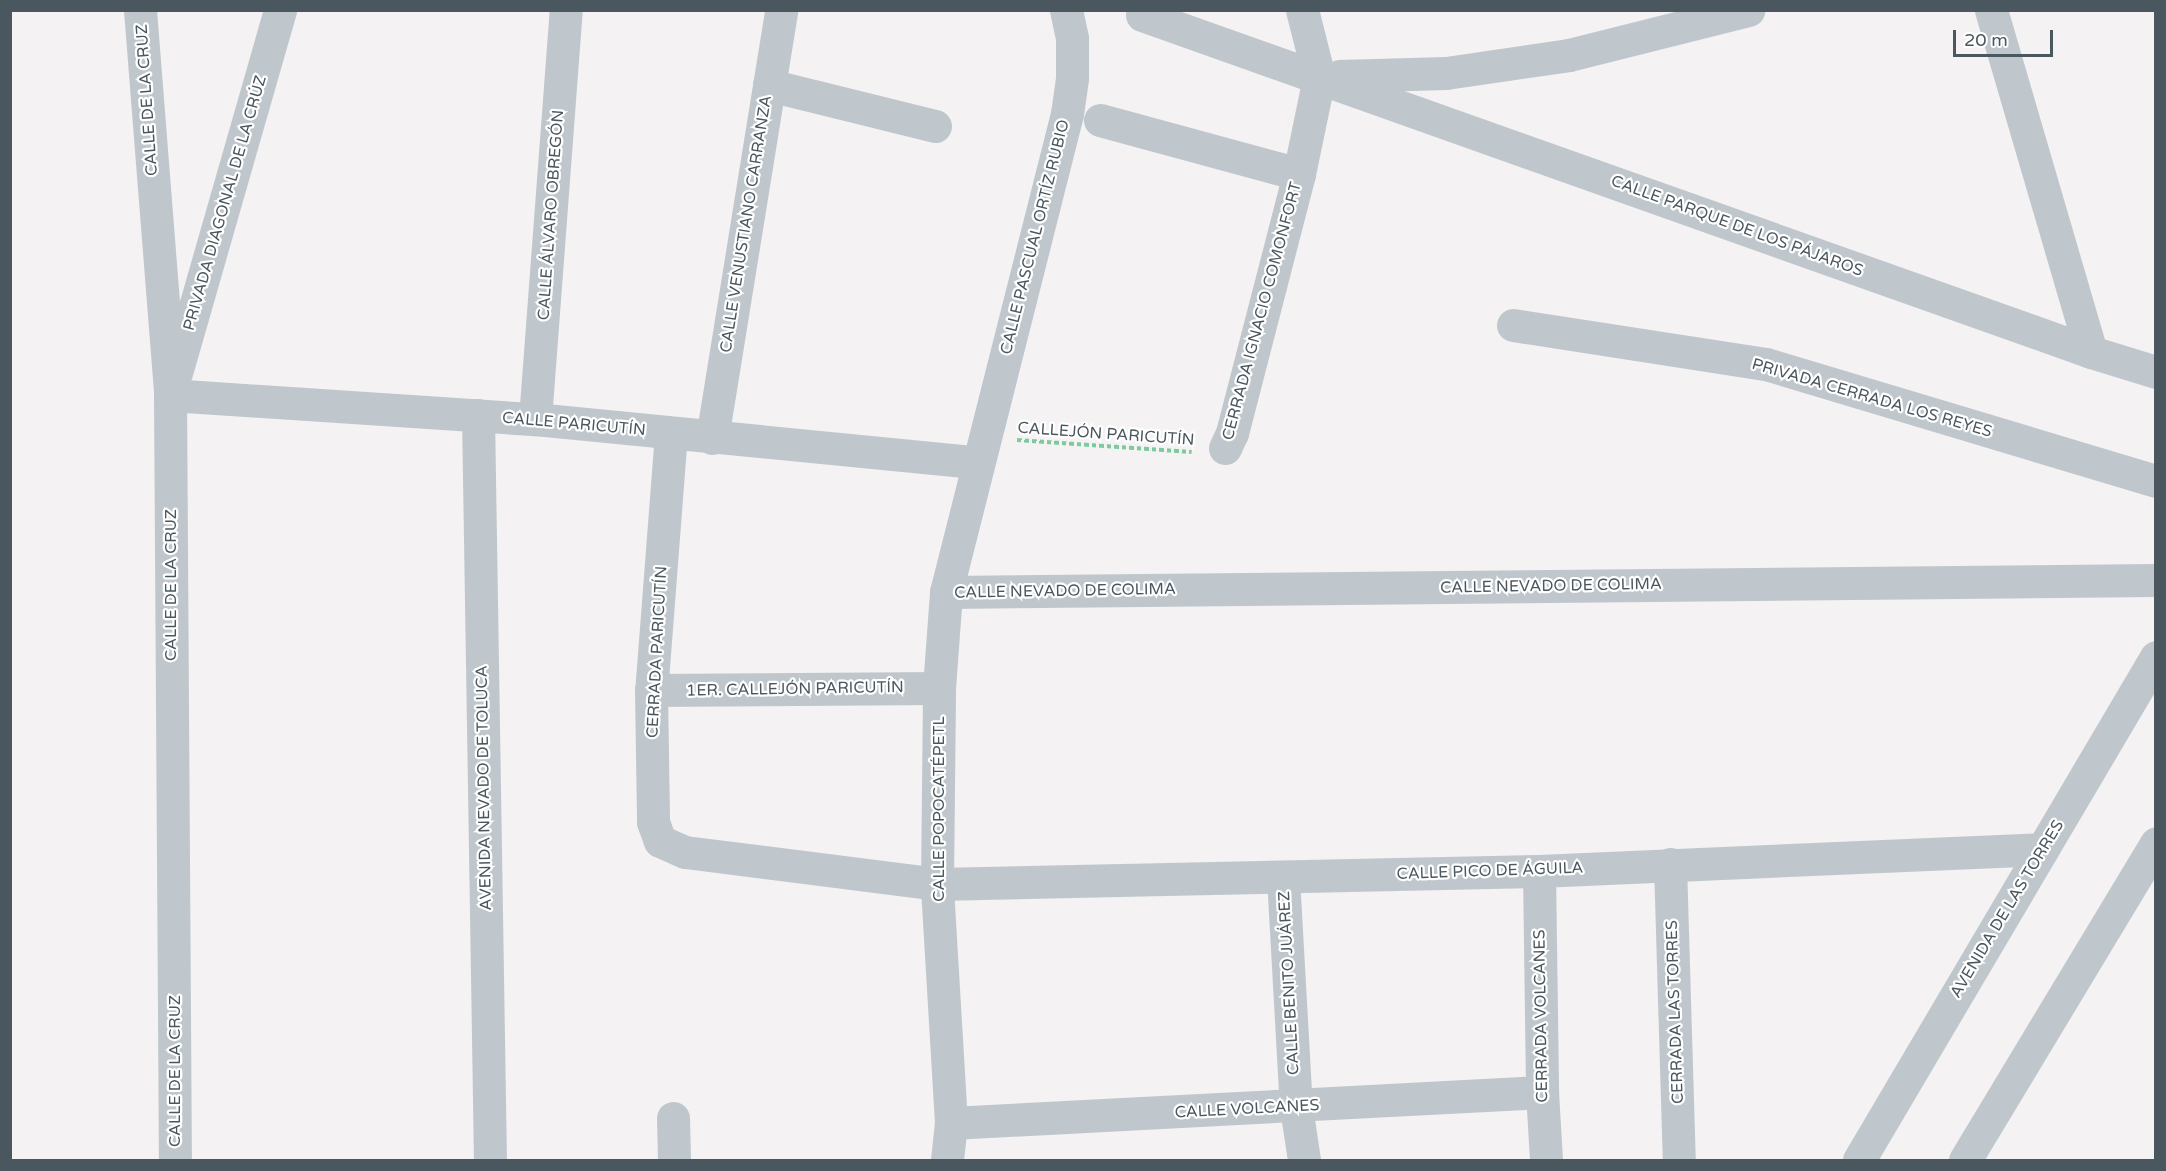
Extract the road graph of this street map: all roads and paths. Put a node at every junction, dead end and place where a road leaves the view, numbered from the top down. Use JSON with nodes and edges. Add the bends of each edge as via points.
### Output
{"nodes":[{"id":1,"x":140,"y":10,"type":"edge"},
{"id":2,"x":279,"y":10,"type":"edge"},
{"id":3,"x":566,"y":10,"type":"edge"},
{"id":4,"x":781,"y":10,"type":"edge"},
{"id":5,"x":1066,"y":10,"type":"edge"},
{"id":6,"x":1302,"y":10,"type":"edge"},
{"id":7,"x":1748,"y":10,"type":"edge"},
{"id":8,"x":1991,"y":10,"type":"edge"},
{"id":9,"x":1142,"y":15,"type":"dead end"},
{"id":10,"x":1319,"y":77,"type":"junction"},
{"id":11,"x":769,"y":85,"type":"junction"},
{"id":12,"x":1100,"y":120,"type":"dead end"},
{"id":13,"x":935,"y":126,"type":"dead end"},
{"id":14,"x":1299,"y":174,"type":"junction"},
{"id":15,"x":1513,"y":325,"type":"dead end"},
{"id":16,"x":2091,"y":352,"type":"junction"},
{"id":17,"x":2156,"y":372,"type":"edge"},
{"id":18,"x":170,"y":395,"type":"junction"},
{"id":19,"x":478,"y":415,"type":"junction"},
{"id":20,"x":535,"y":419,"type":"junction"},
{"id":21,"x":671,"y":433,"type":"junction"},
{"id":22,"x":712,"y":438,"type":"junction"},
{"id":23,"x":1225,"y":448,"type":"joint"},
{"id":24,"x":981,"y":450,"type":"junction"},
{"id":25,"x":2156,"y":482,"type":"edge"},
{"id":26,"x":2156,"y":580,"type":"edge"},
{"id":27,"x":946,"y":592,"type":"junction"},
{"id":28,"x":2156,"y":657,"type":"edge"},
{"id":29,"x":939,"y":687,"type":"junction"},
{"id":30,"x":651,"y":690,"type":"junction"},
{"id":31,"x":2156,"y":843,"type":"edge"},
{"id":32,"x":2043,"y":849,"type":"junction"},
{"id":33,"x":1670,"y":864,"type":"junction"},
{"id":34,"x":1539,"y":871,"type":"junction"},
{"id":35,"x":1283,"y":877,"type":"junction"},
{"id":36,"x":937,"y":884,"type":"junction"},
{"id":37,"x":1542,"y":1092,"type":"junction"},
{"id":38,"x":1296,"y":1107,"type":"junction"},
{"id":39,"x":673,"y":1118,"type":"dead end"},
{"id":40,"x":951,"y":1123,"type":"junction"},
{"id":41,"x":175,"y":1161,"type":"edge"},
{"id":42,"x":490,"y":1161,"type":"edge"},
{"id":43,"x":674,"y":1161,"type":"edge"},
{"id":44,"x":947,"y":1161,"type":"edge"},
{"id":45,"x":1304,"y":1161,"type":"edge"},
{"id":46,"x":1546,"y":1161,"type":"edge"},
{"id":47,"x":1679,"y":1161,"type":"edge"},
{"id":48,"x":1858,"y":1161,"type":"edge"},
{"id":49,"x":1965,"y":1161,"type":"edge"}],
"edges":[{"from":1,"to":18,"type":"street","name":"CALLE DE LA CRUZ"},
{"from":2,"to":18,"type":"street","name":"PRIVADA DIAGONAL DE LA CRÚZ"},
{"from":3,"to":20,"type":"street","name":"CALLE ÁLVARO OBREGÓN"},
{"from":4,"to":11,"type":"street","name":"CALLE VENUSTIANO CARRANZA"},
{"from":5,"to":24,"type":"street","name":"CALLE PASCUAL ORTÍZ RUBIO","via":[[1072,38],[1067,114]]},
{"from":6,"to":10,"type":"street"},
{"from":7,"to":10,"type":"street","via":[[1569,55],[1446,73]]},
{"from":8,"to":16,"type":"street"},
{"from":9,"to":10,"type":"street"},
{"from":10,"to":14,"type":"street","name":"CERRADA IGNACIO COMONFORT"},
{"from":10,"to":16,"type":"street","name":"CALLE PARQUE DE LOS PÁJAROS"},
{"from":11,"to":13,"type":"street"},
{"from":11,"to":22,"type":"street","name":"CALLE VENUSTIANO CARRANZA"},
{"from":12,"to":14,"type":"street","name":"CERRADA IGNACIO COMONFORT"},
{"from":14,"to":23,"type":"street","name":"CERRADA IGNACIO COMONFORT"},
{"from":15,"to":25,"type":"street","name":"PRIVADA CERRADA LOS REYES","via":[[1766,364]]},
{"from":16,"to":17,"type":"street","name":"CALLE PARQUE DE LOS PÁJAROS"},
{"from":18,"to":19,"type":"street","name":"CALLE PARICUTÍN"},
{"from":18,"to":41,"type":"street","name":"CALLE DE LA CRUZ"},
{"from":19,"to":20,"type":"street","name":"CALLE PARICUTÍN"},
{"from":19,"to":42,"type":"street","name":"AVENIDA NEVADO DE TOLUCA"},
{"from":20,"to":21,"type":"street","name":"CALLE PARICUTÍN"},
{"from":21,"to":22,"type":"street","name":"CALLE PARICUTÍN"},
{"from":21,"to":30,"type":"street","name":"CERRADA PARICUTÍN"},
{"from":22,"to":24,"type":"street","name":"CALLE PARICUTÍN"},
{"from":23,"to":24,"type":"path","name":"CALLEJÓN PARICUTÍN","via":[[1215,453]]},
{"from":24,"to":27,"type":"street","name":"CALLE POPOCATÉPETL"},
{"from":26,"to":27,"type":"street","name":"CALLE NEVADO DE COLIMA"},
{"from":27,"to":29,"type":"street","name":"CALLE POPOCATÉPETL"},
{"from":28,"to":32,"type":"street","name":"AVENIDA DE LAS TORRES"},
{"from":29,"to":30,"type":"street","name":"1ER. CALLEJÓN PARICUTÍN"},
{"from":29,"to":36,"type":"street","name":"CALLE POPOCATÉPETL"},
{"from":30,"to":36,"type":"street","name":"CERRADA PARICUTÍN","via":[[653,822],[660,841],[685,852]]},
{"from":31,"to":49,"type":"street"},
{"from":32,"to":33,"type":"street","name":"CALLE PICO DE ÁGUILA"},
{"from":32,"to":48,"type":"street","name":"AVENIDA DE LAS TORRES"},
{"from":33,"to":34,"type":"street","name":"CALLE PICO DE ÁGUILA"},
{"from":33,"to":47,"type":"street","name":"CERRADA LAS TORRES"},
{"from":34,"to":35,"type":"street","name":"CALLE PICO DE ÁGUILA"},
{"from":34,"to":37,"type":"street","name":"CERRADA VOLCANES"},
{"from":35,"to":36,"type":"street","name":"CALLE PICO DE ÁGUILA"},
{"from":35,"to":38,"type":"street","name":"CALLE BENITO JUÁREZ"},
{"from":36,"to":40,"type":"street","name":"CALLE POPOCATÉPETL"},
{"from":37,"to":38,"type":"street","name":"CALLE VOLCANES"},
{"from":37,"to":46,"type":"street","name":"CERRADA VOLCANES"},
{"from":38,"to":40,"type":"street","name":"CALLE VOLCANES"},
{"from":38,"to":45,"type":"street","name":"CALLE BENITO JUÁREZ"},
{"from":39,"to":43,"type":"street"},
{"from":40,"to":44,"type":"street","name":"CALLE POPOCATÉPETL"}]}
